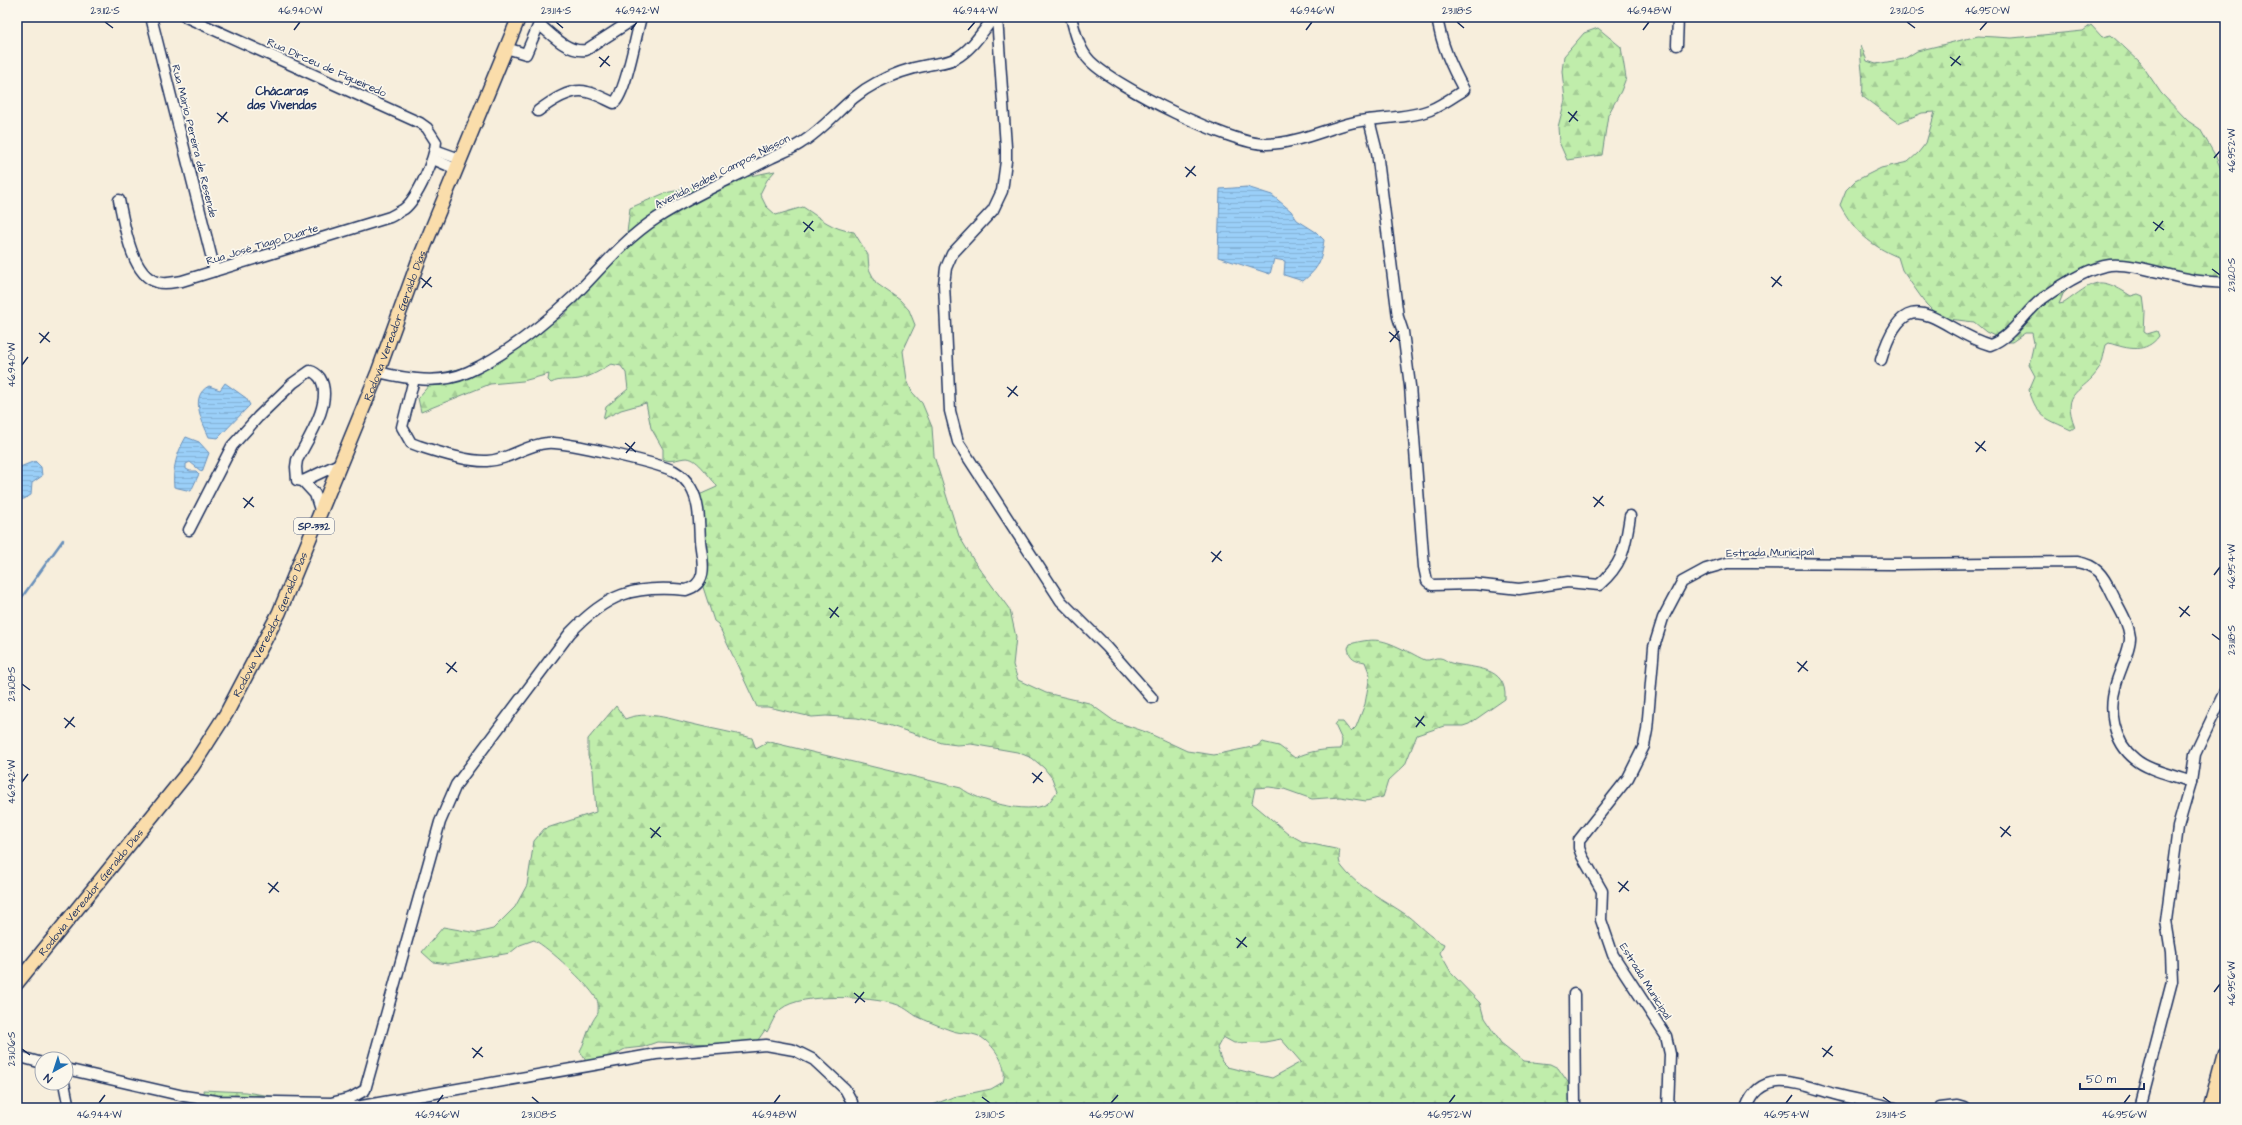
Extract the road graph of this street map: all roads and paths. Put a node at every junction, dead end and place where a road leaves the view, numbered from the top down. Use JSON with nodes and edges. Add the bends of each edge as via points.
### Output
{"nodes":[{"id":1,"x":151,"y":17,"type":"edge"},
{"id":2,"x":186,"y":17,"type":"edge"},
{"id":3,"x":519,"y":17,"type":"edge"},
{"id":4,"x":637,"y":17,"type":"edge"},
{"id":5,"x":641,"y":17,"type":"edge"},
{"id":6,"x":994,"y":17,"type":"edge"},
{"id":7,"x":997,"y":17,"type":"edge"},
{"id":8,"x":1071,"y":17,"type":"edge"},
{"id":9,"x":1437,"y":17,"type":"edge"},
{"id":10,"x":1678,"y":17,"type":"edge"},
{"id":11,"x":540,"y":21,"type":"edge"},
{"id":12,"x":1677,"y":45,"type":"dead end"},
{"id":13,"x":506,"y":48,"type":"junction"},
{"id":14,"x":538,"y":111,"type":"dead end"},
{"id":15,"x":1369,"y":120,"type":"junction"},
{"id":16,"x":434,"y":155,"type":"junction"},
{"id":17,"x":458,"y":164,"type":"junction"},
{"id":18,"x":119,"y":200,"type":"dead end"},
{"id":19,"x":215,"y":270,"type":"junction"},
{"id":20,"x":2225,"y":283,"type":"edge"},
{"id":21,"x":1881,"y":360,"type":"dead end"},
{"id":22,"x":378,"y":372,"type":"junction"},
{"id":23,"x":414,"y":379,"type":"junction"},
{"id":24,"x":339,"y":464,"type":"junction"},
{"id":25,"x":303,"y":481,"type":"junction"},
{"id":26,"x":320,"y":510,"type":"junction"},
{"id":27,"x":1630,"y":516,"type":"dead end"},
{"id":28,"x":189,"y":530,"type":"dead end"},
{"id":29,"x":2225,"y":692,"type":"edge"},
{"id":30,"x":1152,"y":698,"type":"dead end"},
{"id":31,"x":2191,"y":782,"type":"junction"},
{"id":32,"x":17,"y":984,"type":"edge"},
{"id":33,"x":1574,"y":994,"type":"dead end"},
{"id":34,"x":2225,"y":1055,"type":"edge"},
{"id":35,"x":17,"y":1056,"type":"edge"},
{"id":36,"x":34,"y":1061,"type":"edge"},
{"id":37,"x":74,"y":1071,"type":"edge"},
{"id":38,"x":2218,"y":1078,"type":"junction"},
{"id":39,"x":66,"y":1091,"type":"edge"},
{"id":40,"x":343,"y":1101,"type":"junction"},
{"id":41,"x":69,"y":1108,"type":"edge"},
{"id":42,"x":852,"y":1108,"type":"edge"},
{"id":43,"x":1575,"y":1108,"type":"edge"},
{"id":44,"x":1668,"y":1108,"type":"edge"},
{"id":45,"x":1746,"y":1108,"type":"edge"},
{"id":46,"x":1895,"y":1108,"type":"edge"},
{"id":47,"x":1940,"y":1108,"type":"edge"},
{"id":48,"x":1964,"y":1108,"type":"edge"},
{"id":49,"x":2139,"y":1108,"type":"edge"},
{"id":50,"x":2204,"y":1108,"type":"edge"},
{"id":51,"x":2210,"y":1108,"type":"edge"}],
"edges":[{"from":1,"to":19,"type":"street","name":"Rua Mário Pereira de Resende"},
{"from":2,"to":16,"type":"street","name":"Rua Dirceu de Figueiredo","via":[[420,123],[427,128],[436,142]]},
{"from":3,"to":13,"type":"main road","name":"Rodovia Vereador Geraldo Dias","number":"SP-332"},
{"from":4,"to":11,"type":"street","via":[[586,50],[579,51],[567,46]]},
{"from":5,"to":14,"type":"street","via":[[618,100],[614,103],[586,91],[556,99]]},
{"from":6,"to":23,"type":"street","name":"Avenida Isabel Campos Nilsson","via":[[958,57],[945,63],[910,70],[876,83],[840,108],[801,144],[699,194],[656,219],[632,238],[573,297],[531,333],[496,358],[451,378]]},
{"from":7,"to":30,"type":"street","via":[[1006,147],[1005,175],[1002,190],[993,210],[956,248],[946,268],[945,330],[950,411],[958,442],[1061,601],[1107,647]]},
{"from":8,"to":15,"type":"street","via":[[1075,35],[1085,54],[1094,64],[1146,98],[1243,140],[1266,144],[1295,141]]},
{"from":9,"to":15,"type":"street","via":[[1442,43],[1464,90],[1430,110]]},
{"from":10,"to":12,"type":"street"},
{"from":11,"to":13,"type":"street","via":[[526,54]]},
{"from":13,"to":17,"type":"main road","name":"Rodovia Vereador Geraldo Dias","number":"SP-332"},
{"from":15,"to":27,"type":"street","via":[[1377,152],[1398,317],[1403,332],[1410,386],[1427,581],[1432,585],[1474,584],[1518,589],[1568,582],[1599,585],[1618,565],[1624,550]]},
{"from":16,"to":17,"type":"street"},
{"from":16,"to":19,"type":"street","name":"Rua José Tiago Duarte","via":[[412,200],[404,209],[390,217]]},
{"from":17,"to":22,"type":"main road","name":"Rodovia Vereador Geraldo Dias","number":"SP-332","via":[[418,262]]},
{"from":18,"to":19,"type":"street","name":"Rua José Tiago Duarte","via":[[131,252],[149,278],[165,283]]},
{"from":20,"to":21,"type":"street","via":[[2190,280],[2110,265],[2055,290],[2029,309],[2005,337],[1990,345],[1978,342],[1933,316],[1922,312],[1912,313],[1901,319],[1894,327]]},
{"from":22,"to":23,"type":"street","name":"Avenida Isabel Campos Nilsson"},
{"from":22,"to":24,"type":"main road","name":"Rodovia Vereador Geraldo Dias","number":"SP-332"},
{"from":23,"to":40,"type":"street","via":[[402,427],[411,443],[419,446],[485,461],[502,459],[534,444],[570,444],[674,472],[684,478],[692,488],[697,501],[702,575],[695,588],[629,591],[607,600],[587,616],[570,633],[456,785],[440,822],[368,1084],[365,1090]]},
{"from":24,"to":25,"type":"street"},
{"from":24,"to":26,"type":"main road","name":"Rodovia Vereador Geraldo Dias","number":"SP-332"},
{"from":25,"to":26,"type":"street","via":[[315,494]]},
{"from":25,"to":28,"type":"street","via":[[298,480],[297,460],[324,406],[325,393],[322,381],[313,371],[293,383],[232,446]]},
{"from":26,"to":32,"type":"main road","name":"Rodovia Vereador Geraldo Dias","number":"SP-332","via":[[279,614],[226,714],[192,767]]},
{"from":29,"to":31,"type":"street","via":[[2195,754]]},
{"from":31,"to":44,"type":"street","name":"Estrada Municipal","via":[[2135,759],[2119,738],[2112,713],[2114,691],[2130,639],[2127,621],[2104,578],[2092,566],[2077,562],[1727,563],[1696,572],[1682,582],[1663,618],[1654,647],[1647,730],[1636,765],[1579,840],[1582,856],[1602,891],[1600,920],[1614,955],[1666,1036],[1670,1054]]},
{"from":31,"to":49,"type":"street","via":[[2178,828],[2166,921],[2172,981]]},
{"from":33,"to":43,"type":"street"},
{"from":34,"to":38,"type":"highway"},
{"from":35,"to":36,"type":"street"},
{"from":37,"to":40,"type":"street","via":[[217,1101]]},
{"from":38,"to":50,"type":"highway","via":[[2209,1091]]},
{"from":38,"to":51,"type":"highway"},
{"from":39,"to":41,"type":"street"},
{"from":40,"to":42,"type":"street","via":[[347,1107],[356,1107],[656,1054],[766,1045],[794,1050],[814,1060],[846,1089]]},
{"from":45,"to":46,"type":"street","via":[[1756,1090],[1771,1083],[1786,1082],[1795,1082]]},
{"from":47,"to":48,"type":"street"}]}
